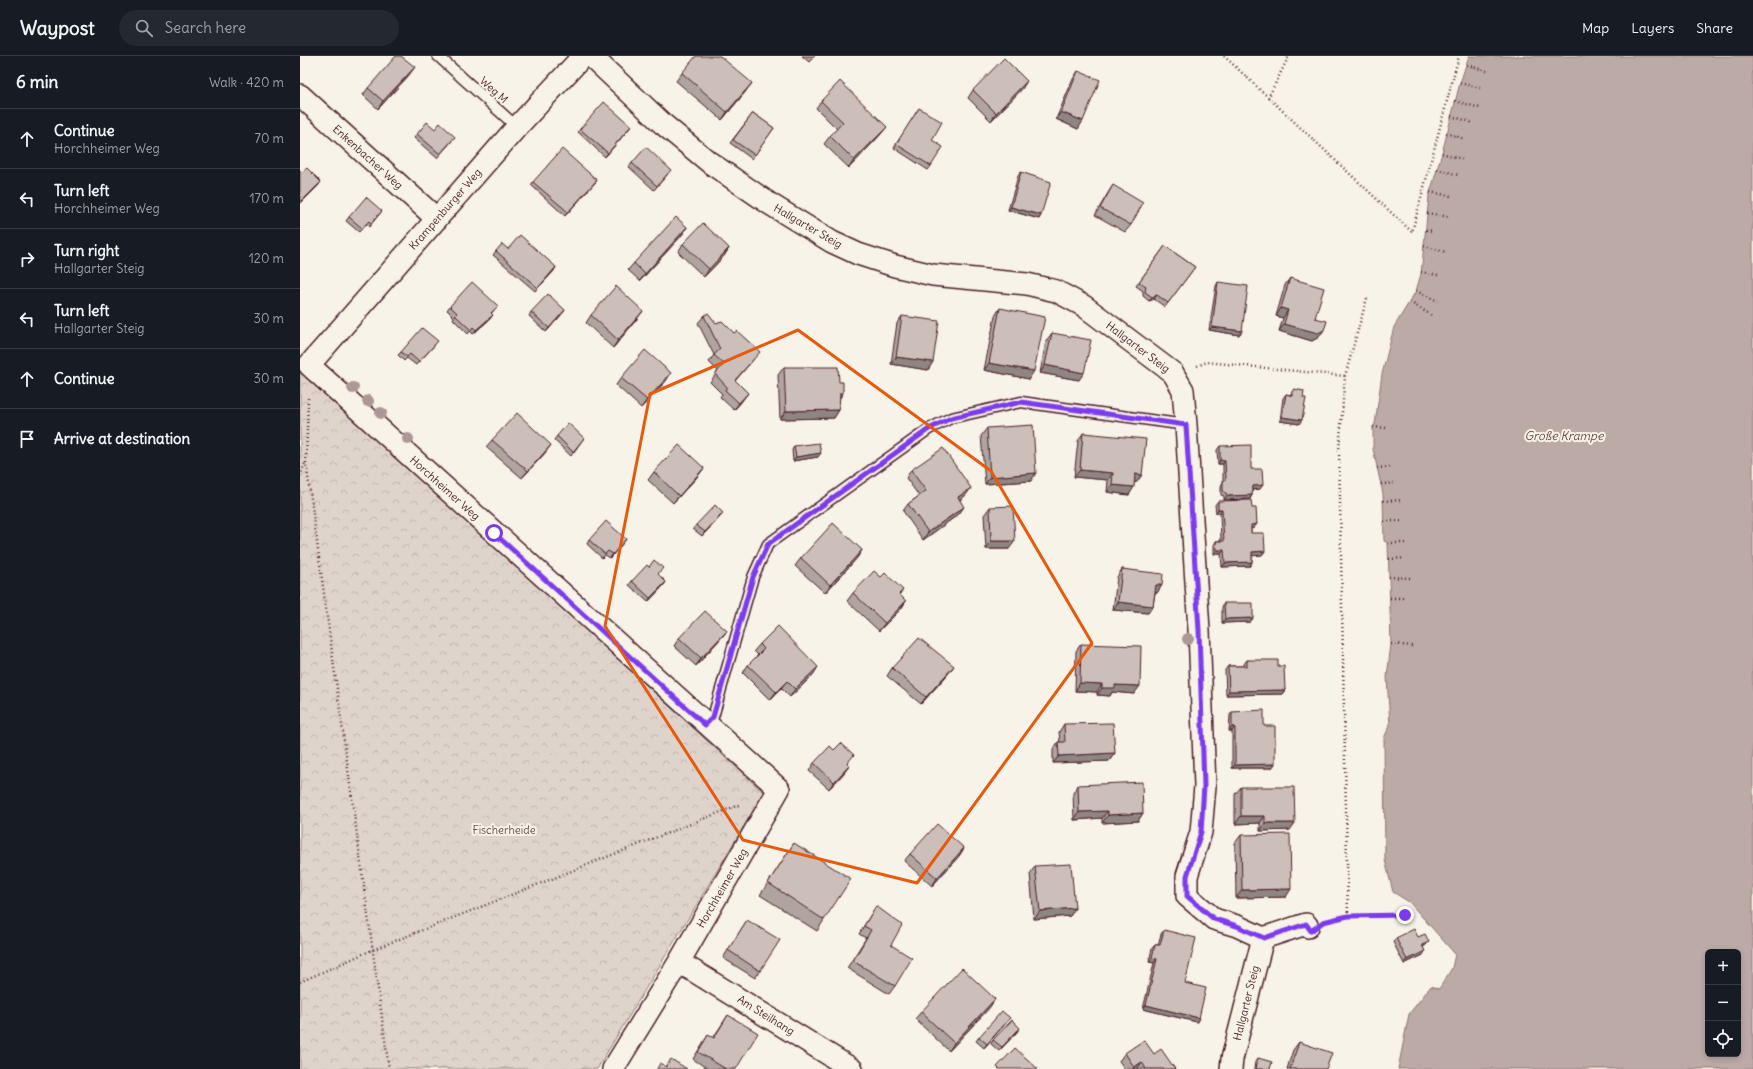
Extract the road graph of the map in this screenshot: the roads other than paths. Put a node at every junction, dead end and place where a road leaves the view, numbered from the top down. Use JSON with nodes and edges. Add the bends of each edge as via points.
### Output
{"nodes":[{"id":1,"x":438,"y":56,"type":"edge"},
{"id":2,"x":583,"y":56,"type":"edge"},
{"id":3,"x":591,"y":56,"type":"edge"},
{"id":4,"x":300,"y":95,"type":"edge"},
{"id":5,"x":517,"y":127,"type":"junction"},
{"id":6,"x":437,"y":219,"type":"junction"},
{"id":7,"x":305,"y":361,"type":"edge"},
{"id":8,"x":1186,"y":425,"type":"junction"},
{"id":9,"x":705,"y":725,"type":"junction"},
{"id":10,"x":1308,"y":927,"type":"road end"},
{"id":11,"x":1264,"y":938,"type":"junction"},
{"id":12,"x":679,"y":962,"type":"junction"},
{"id":13,"x":613,"y":1069,"type":"edge"},
{"id":14,"x":852,"y":1069,"type":"edge"},
{"id":15,"x":1231,"y":1069,"type":"edge"}],
"edges":[{"from":1,"to":5,"type":"lane","name":"Weg M"},
{"from":2,"to":5,"type":"street","name":"Krampenburger Weg"},
{"from":3,"to":8,"type":"street","name":"Hallgarter Steig","via":[[663,124],[709,162],[813,232],[858,254],[895,266],[933,275],[1028,284],[1056,291],[1084,306],[1173,373],[1183,390]]},
{"from":4,"to":6,"type":"street","name":"Enkenbacher Weg"},
{"from":5,"to":6,"type":"street","name":"Krampenburger Weg"},
{"from":6,"to":7,"type":"street","name":"Krampenburger Weg"},
{"from":7,"to":9,"type":"street","name":"Horchheimer Weg"},
{"from":8,"to":9,"type":"lane","via":[[1021,402],[951,418],[929,429],[768,544],[753,577],[713,717]]},
{"from":8,"to":11,"type":"street","name":"Hallgarter Steig","via":[[1199,630],[1204,786],[1201,832],[1187,876],[1187,896],[1214,919]]},
{"from":9,"to":12,"type":"street","name":"Horchheimer Weg","via":[[779,790]]},
{"from":10,"to":11,"type":"street","via":[[1306,924]]},
{"from":11,"to":15,"type":"street","name":"Hallgarter Steig"},
{"from":12,"to":13,"type":"street","name":"Horchheimer Weg"},
{"from":12,"to":14,"type":"street","name":"Am Steilhang"}]}
